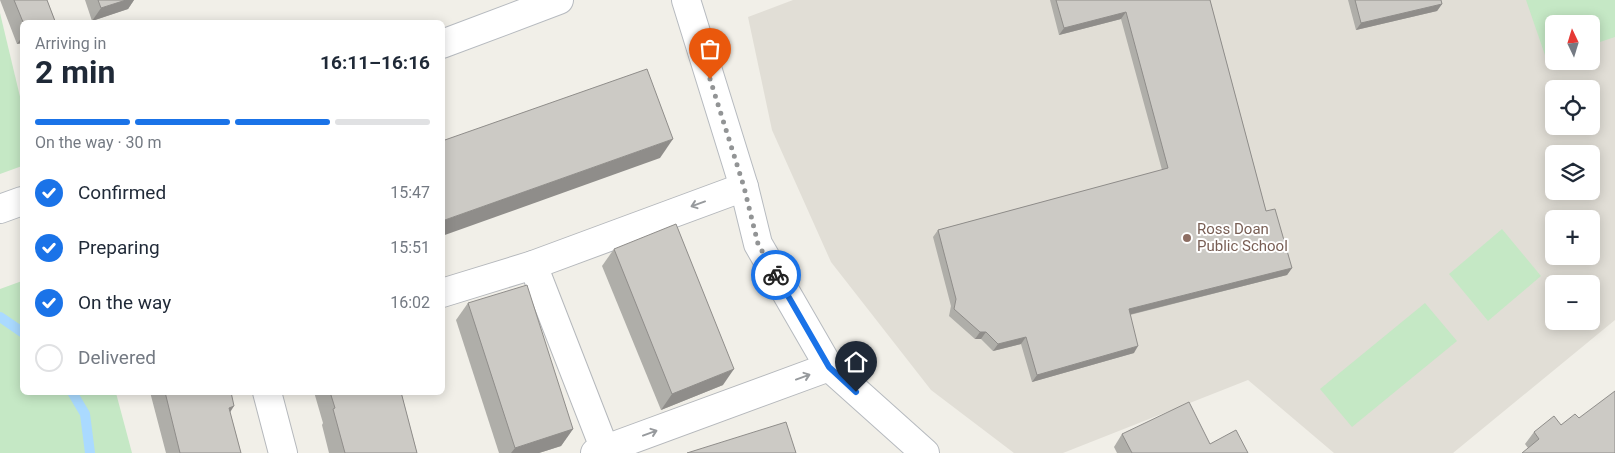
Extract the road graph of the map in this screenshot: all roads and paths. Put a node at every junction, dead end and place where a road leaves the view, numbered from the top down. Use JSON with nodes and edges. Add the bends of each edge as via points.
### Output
{"nodes":[{"id":1,"x":559,"y":0,"type":"edge"},
{"id":2,"x":686,"y":0,"type":"edge"},
{"id":3,"x":445,"y":43,"type":"edge"},
{"id":4,"x":744,"y":187,"type":"junction"},
{"id":5,"x":20,"y":202,"type":"edge"},
{"id":6,"x":0,"y":210,"type":"edge"},
{"id":7,"x":532,"y":265,"type":"junction"},
{"id":8,"x":445,"y":292,"type":"edge"},
{"id":9,"x":829,"y":367,"type":"junction"},
{"id":10,"x":267,"y":395,"type":"edge"},
{"id":11,"x":600,"y":451,"type":"edge"},
{"id":12,"x":283,"y":453,"type":"edge"},
{"id":13,"x":925,"y":453,"type":"edge"}],
"edges":[{"from":1,"to":3,"type":"street"},
{"from":2,"to":4,"type":"street"},
{"from":4,"to":7,"type":"street","one_way":true},
{"from":4,"to":9,"type":"street","via":[[758,244]]},
{"from":5,"to":6,"type":"street"},
{"from":7,"to":8,"type":"street"},
{"from":7,"to":11,"type":"street"},
{"from":11,"to":9,"type":"street","one_way":true},
{"from":9,"to":13,"type":"street"},
{"from":10,"to":12,"type":"street"}]}
